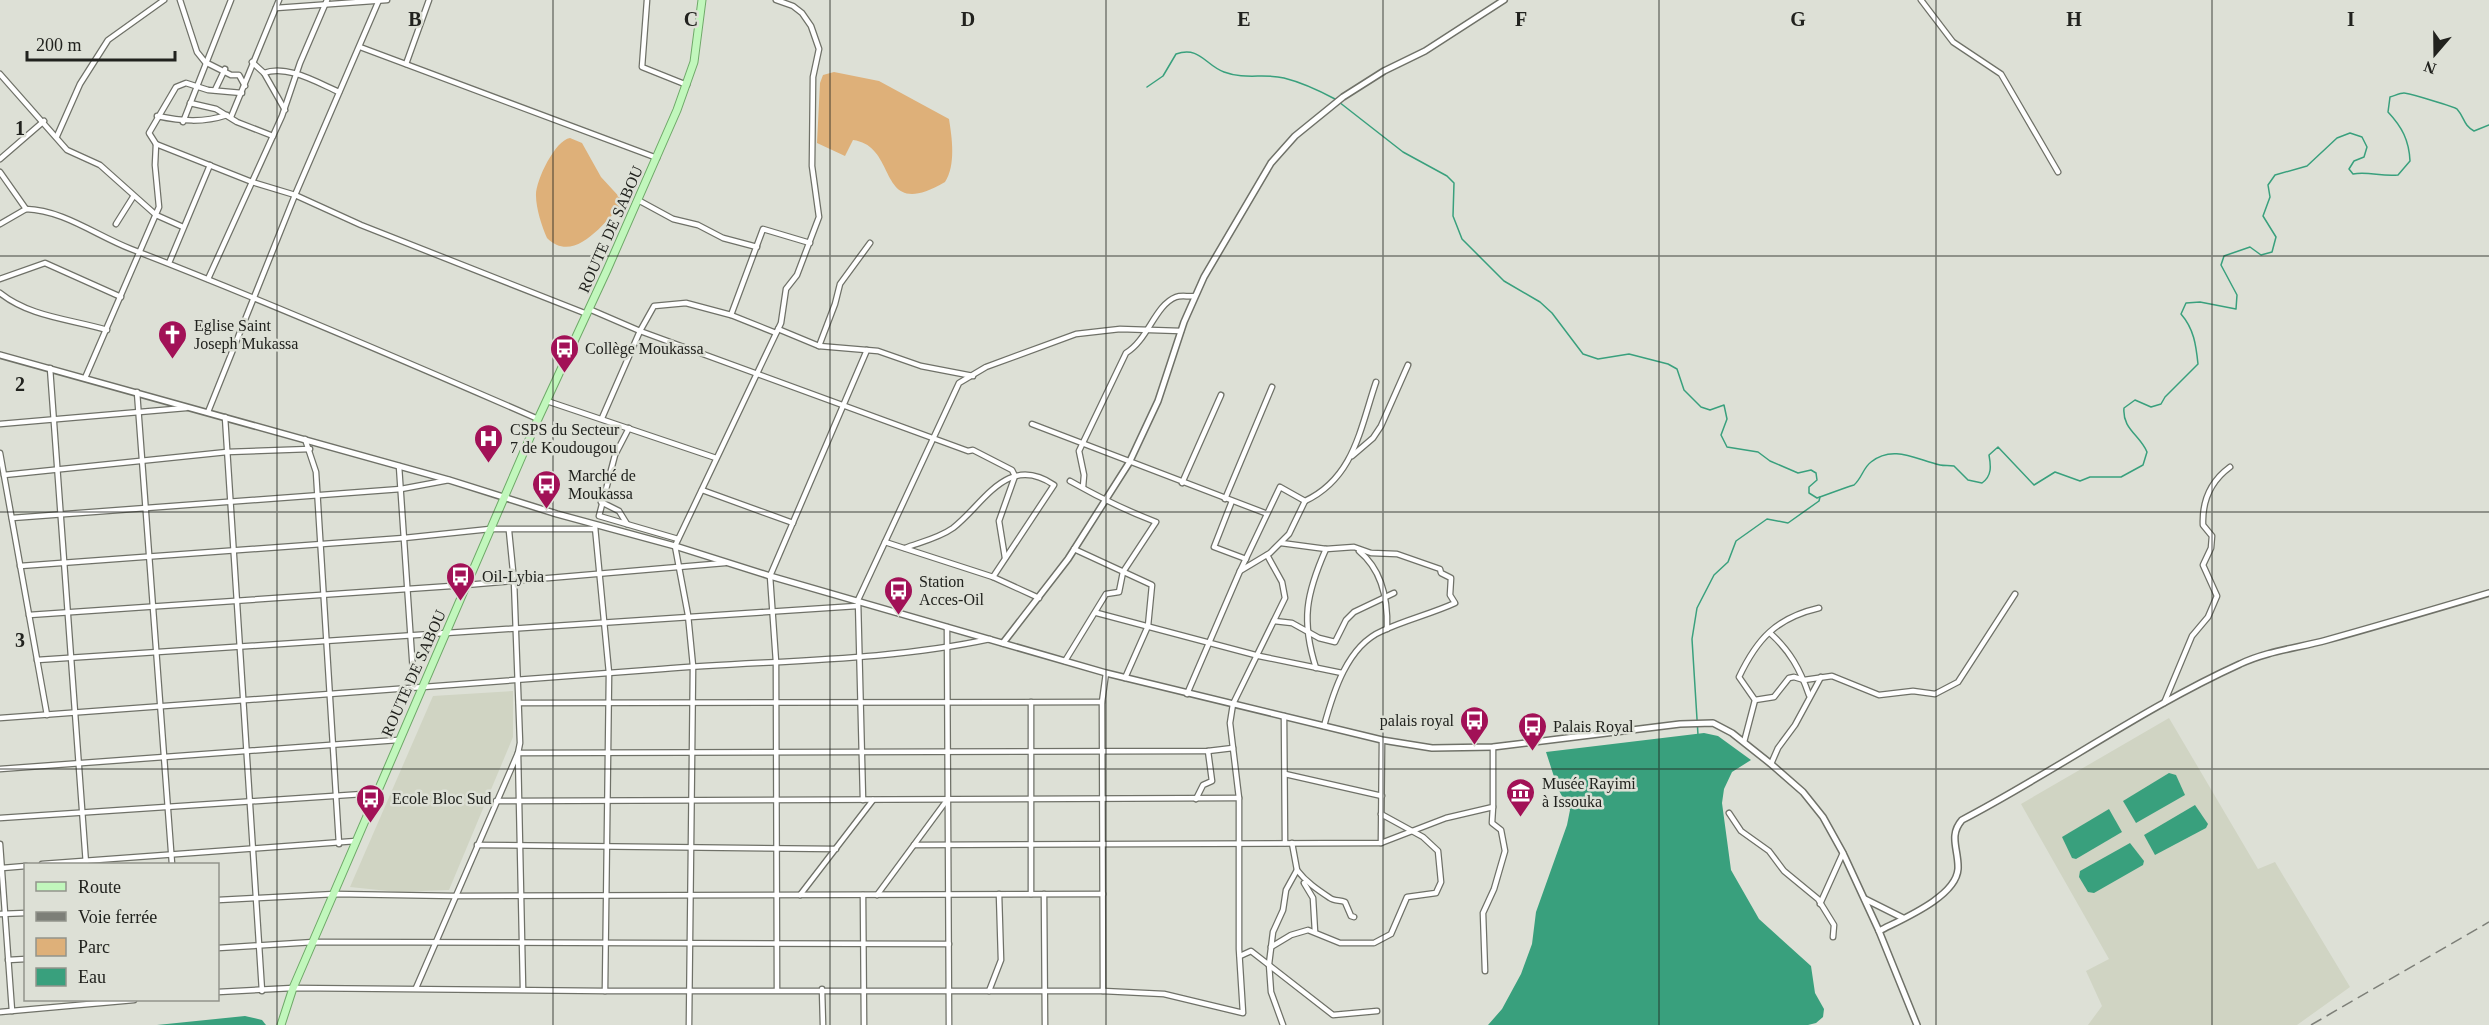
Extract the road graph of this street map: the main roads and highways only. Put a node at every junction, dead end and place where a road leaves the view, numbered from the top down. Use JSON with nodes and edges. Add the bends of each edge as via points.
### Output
{"nodes":[{"id":1,"x":702,"y":0,"type":"edge"},
{"id":2,"x":281,"y":1025,"type":"edge"}],
"edges":[{"from":1,"to":2,"type":"main road","name":"ROUTE DE SABOU","via":[[687,85],[446,632],[418,687]]}]}
